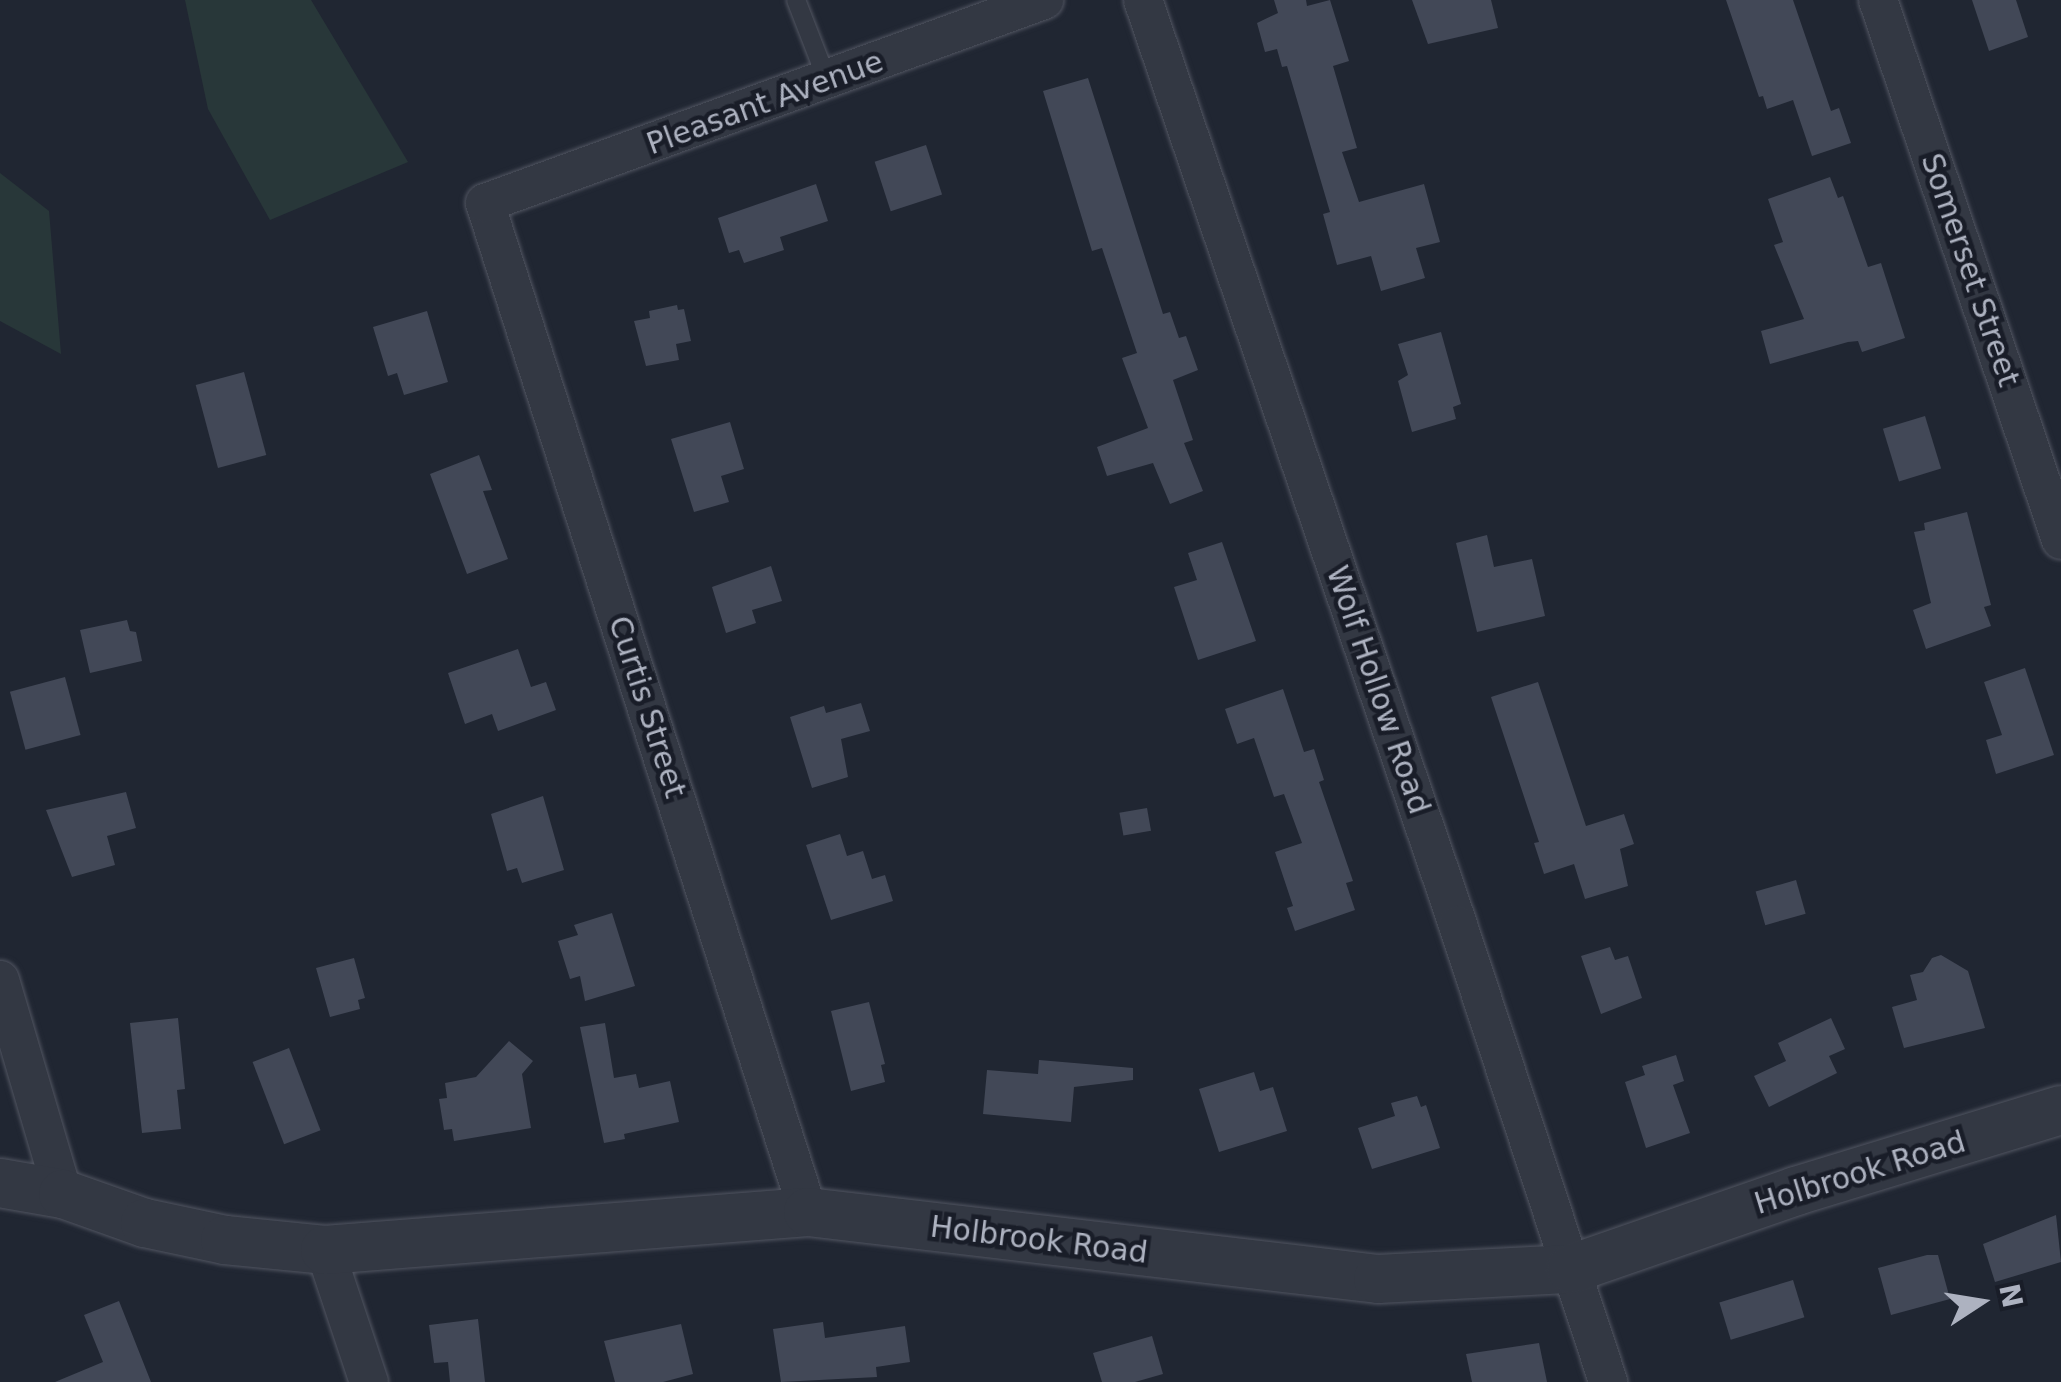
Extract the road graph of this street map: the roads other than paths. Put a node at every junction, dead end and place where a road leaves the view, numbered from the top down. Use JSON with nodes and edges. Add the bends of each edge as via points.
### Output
{"nodes":[{"id":1,"x":796,"y":0,"type":"edge"},
{"id":2,"x":1044,"y":0,"type":"edge"},
{"id":3,"x":1143,"y":0,"type":"edge"},
{"id":4,"x":1878,"y":0,"type":"edge"},
{"id":5,"x":827,"y":80,"type":"junction"},
{"id":6,"x":486,"y":203,"type":"joint"},
{"id":7,"x":2061,"y":540,"type":"edge"},
{"id":8,"x":0,"y":980,"type":"edge"},
{"id":9,"x":2061,"y":1110,"type":"edge"},
{"id":10,"x":0,"y":1183,"type":"edge"},
{"id":11,"x":64,"y":1194,"type":"junction"},
{"id":12,"x":808,"y":1212,"type":"junction"},
{"id":13,"x":325,"y":1250,"type":"junction"},
{"id":14,"x":1570,"y":1270,"type":"junction"},
{"id":15,"x":369,"y":1382,"type":"edge"},
{"id":16,"x":1608,"y":1382,"type":"edge"}],
"edges":[{"from":1,"to":5,"type":"lane"},
{"from":2,"to":5,"type":"street","name":"Pleasant Avenue"},
{"from":3,"to":14,"type":"street","name":"Wolf Hollow Road"},
{"from":4,"to":7,"type":"street","name":"Somerset Street"},
{"from":5,"to":6,"type":"street","name":"Pleasant Avenue"},
{"from":6,"to":12,"type":"street","name":"Curtis Street"},
{"from":8,"to":11,"type":"street"},
{"from":9,"to":14,"type":"street","name":"Holbrook Road","via":[[1796,1190]]},
{"from":10,"to":11,"type":"street","name":"Holbrook Road"},
{"from":11,"to":13,"type":"street","name":"Holbrook Road","via":[[144,1224]]},
{"from":12,"to":13,"type":"street","name":"Holbrook Road"},
{"from":12,"to":14,"type":"street","name":"Holbrook Road","via":[[1378,1279]]},
{"from":13,"to":15,"type":"street"},
{"from":14,"to":16,"type":"street","name":"Wolf Hollow Road"}]}
